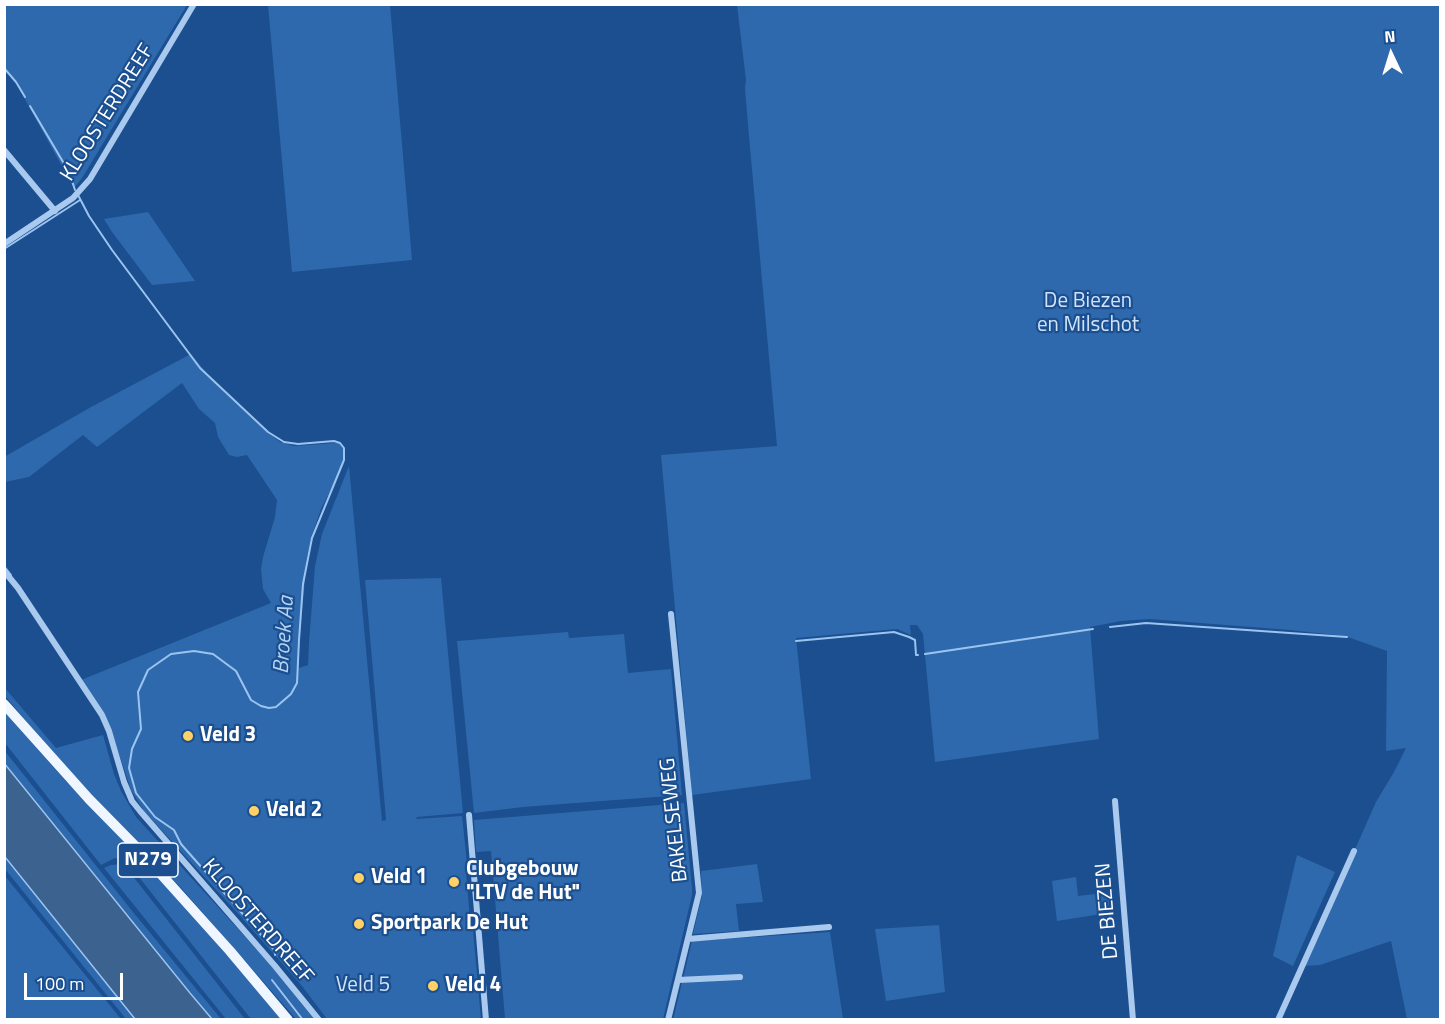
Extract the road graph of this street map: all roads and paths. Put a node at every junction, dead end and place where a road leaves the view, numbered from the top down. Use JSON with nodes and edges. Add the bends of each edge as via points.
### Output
{"nodes":[{"id":1,"x":194,"y":4,"type":"edge"},
{"id":2,"x":4,"y":150,"type":"edge"},
{"id":3,"x":54,"y":211,"type":"junction"},
{"id":4,"x":4,"y":244,"type":"edge"},
{"id":5,"x":4,"y":571,"type":"edge"},
{"id":6,"x":671,"y":614,"type":"dead end"},
{"id":7,"x":4,"y":704,"type":"edge"},
{"id":8,"x":1115,"y":801,"type":"dead end"},
{"id":9,"x":470,"y":815,"type":"dead end"},
{"id":10,"x":1354,"y":851,"type":"dead end"},
{"id":11,"x":829,"y":927,"type":"dead end"},
{"id":12,"x":688,"y":939,"type":"junction"},
{"id":13,"x":740,"y":977,"type":"dead end"},
{"id":14,"x":678,"y":981,"type":"junction"},
{"id":15,"x":288,"y":1020,"type":"edge"},
{"id":16,"x":319,"y":1020,"type":"edge"},
{"id":17,"x":486,"y":1020,"type":"edge"},
{"id":18,"x":668,"y":1020,"type":"edge"},
{"id":19,"x":1133,"y":1020,"type":"edge"},
{"id":20,"x":1278,"y":1020,"type":"edge"}],
"edges":[{"from":1,"to":3,"type":"street","name":"KLOOSTERDREEF","via":[[90,179]]},
{"from":2,"to":3,"type":"street"},
{"from":3,"to":4,"type":"street","name":"KLOOSTERDREEF"},
{"from":5,"to":16,"type":"street","name":"KLOOSTERDREEF","via":[[102,716],[132,801]]},
{"from":6,"to":12,"type":"street","name":"BAKELSEWEG","via":[[699,894]]},
{"from":7,"to":15,"type":"main road","number":"N279","via":[[142,853]]},
{"from":8,"to":19,"type":"street","name":"DE BIEZEN"},
{"from":9,"to":17,"type":"street"},
{"from":10,"to":20,"type":"street"},
{"from":11,"to":12,"type":"street"},
{"from":12,"to":14,"type":"street","name":"BAKELSEWEG"},
{"from":13,"to":14,"type":"street"},
{"from":14,"to":18,"type":"street","name":"BAKELSEWEG"}]}
